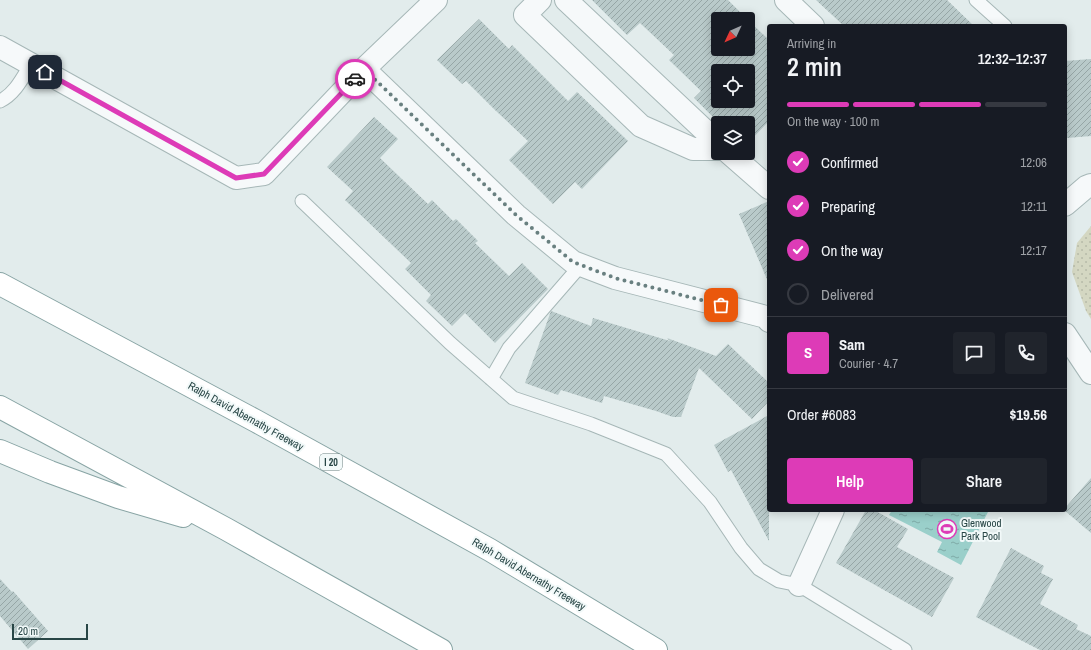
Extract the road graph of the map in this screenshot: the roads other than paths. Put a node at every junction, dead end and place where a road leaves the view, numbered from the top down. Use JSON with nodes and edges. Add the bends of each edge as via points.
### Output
{"nodes":[{"id":1,"x":436,"y":0,"type":"edge"},
{"id":2,"x":540,"y":0,"type":"edge"},
{"id":3,"x":566,"y":0,"type":"edge"},
{"id":4,"x":786,"y":0,"type":"edge"},
{"id":5,"x":976,"y":0,"type":"edge"},
{"id":6,"x":811,"y":24,"type":"edge"},
{"id":7,"x":1003,"y":24,"type":"edge"},
{"id":8,"x":0,"y":47,"type":"edge"},
{"id":9,"x":31,"y":64,"type":"junction"},
{"id":10,"x":364,"y":69,"type":"junction"},
{"id":11,"x":0,"y":101,"type":"edge"},
{"id":12,"x":711,"y":136,"type":"edge"},
{"id":13,"x":711,"y":149,"type":"edge"},
{"id":14,"x":737,"y":160,"type":"edge"},
{"id":15,"x":1091,"y":185,"type":"edge"},
{"id":16,"x":767,"y":186,"type":"edge"},
{"id":17,"x":302,"y":200,"type":"dead end"},
{"id":18,"x":1067,"y":203,"type":"edge"},
{"id":19,"x":581,"y":265,"type":"junction"},
{"id":20,"x":0,"y":284,"type":"edge"},
{"id":21,"x":767,"y":317,"type":"edge"},
{"id":22,"x":1067,"y":337,"type":"edge"},
{"id":23,"x":1091,"y":373,"type":"edge"},
{"id":24,"x":491,"y":379,"type":"junction"},
{"id":25,"x":0,"y":407,"type":"edge"},
{"id":26,"x":0,"y":451,"type":"edge"},
{"id":27,"x":831,"y":512,"type":"edge"},
{"id":28,"x":226,"y":529,"type":"junction"},
{"id":29,"x":799,"y":585,"type":"junction"},
{"id":30,"x":441,"y":650,"type":"edge"},
{"id":31,"x":656,"y":650,"type":"edge"},
{"id":32,"x":905,"y":650,"type":"edge"}],
"edges":[{"from":1,"to":10,"type":"street"},
{"from":2,"to":13,"type":"street","via":[[525,16],[641,126],[693,149]]},
{"from":3,"to":12,"type":"street"},
{"from":4,"to":6,"type":"street"},
{"from":5,"to":7,"type":"lane"},
{"from":8,"to":9,"type":"street"},
{"from":9,"to":10,"type":"street","via":[[236,178],[264,174]]},
{"from":9,"to":11,"type":"lane","via":[[17,87]]},
{"from":10,"to":19,"type":"street","via":[[516,215],[573,262]]},
{"from":14,"to":16,"type":"street"},
{"from":15,"to":18,"type":"street"},
{"from":17,"to":24,"type":"lane","via":[[450,343]]},
{"from":19,"to":21,"type":"street","via":[[615,278]]},
{"from":19,"to":24,"type":"lane","via":[[509,348]]},
{"from":20,"to":31,"type":"highway","name":"Ralph David Abernathy Freeway","number":"I 20","via":[[490,550]]},
{"from":22,"to":23,"type":"street"},
{"from":24,"to":29,"type":"lane","via":[[513,398],[591,424],[666,454],[710,502],[741,548],[759,568],[779,581]]},
{"from":25,"to":28,"type":"highway"},
{"from":26,"to":28,"type":"highway","via":[[118,497]]},
{"from":27,"to":29,"type":"street"},
{"from":28,"to":30,"type":"highway"},
{"from":29,"to":32,"type":"lane"}]}
